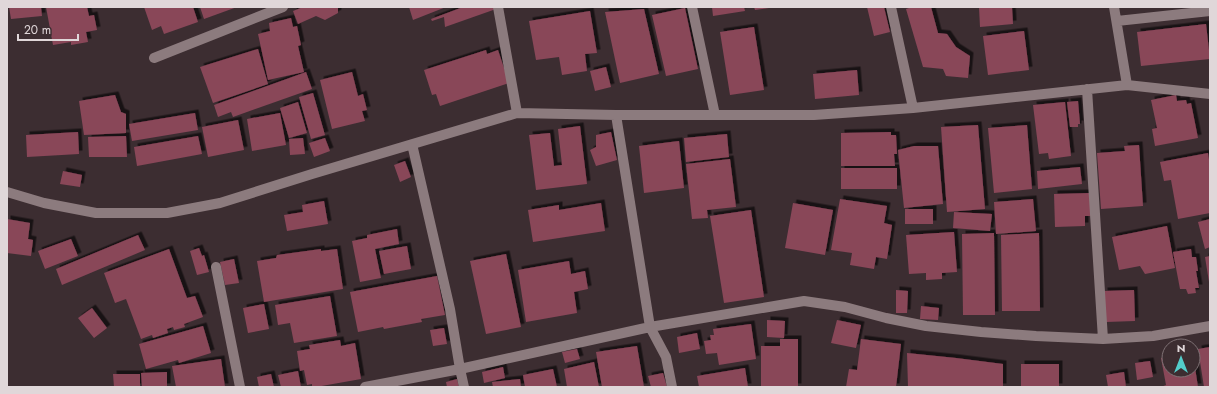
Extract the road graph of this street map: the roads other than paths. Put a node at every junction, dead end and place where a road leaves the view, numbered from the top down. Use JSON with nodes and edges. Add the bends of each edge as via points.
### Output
{"nodes":[{"id":1,"x":283,"y":7,"type":"edge"},
{"id":2,"x":498,"y":7,"type":"edge"},
{"id":3,"x":692,"y":7,"type":"edge"},
{"id":4,"x":891,"y":7,"type":"edge"},
{"id":5,"x":1114,"y":7,"type":"edge"},
{"id":6,"x":1210,"y":11,"type":"edge"},
{"id":7,"x":1117,"y":21,"type":"junction"},
{"id":8,"x":154,"y":58,"type":"dead end"},
{"id":9,"x":1127,"y":85,"type":"junction"},
{"id":10,"x":1087,"y":89,"type":"junction"},
{"id":11,"x":1210,"y":94,"type":"edge"},
{"id":12,"x":913,"y":108,"type":"junction"},
{"id":13,"x":517,"y":113,"type":"junction"},
{"id":14,"x":616,"y":115,"type":"junction"},
{"id":15,"x":715,"y":115,"type":"junction"},
{"id":16,"x":412,"y":144,"type":"junction"},
{"id":17,"x":7,"y":192,"type":"edge"},
{"id":18,"x":216,"y":267,"type":"dead end"},
{"id":19,"x":1210,"y":326,"type":"edge"},
{"id":20,"x":650,"y":327,"type":"junction"},
{"id":21,"x":1103,"y":339,"type":"junction"},
{"id":22,"x":460,"y":369,"type":"junction"},
{"id":23,"x":240,"y":387,"type":"edge"},
{"id":24,"x":365,"y":387,"type":"edge"},
{"id":25,"x":464,"y":387,"type":"edge"},
{"id":26,"x":672,"y":387,"type":"edge"}],
"edges":[{"from":1,"to":8,"type":"street"},
{"from":2,"to":13,"type":"street"},
{"from":3,"to":15,"type":"street"},
{"from":4,"to":12,"type":"street"},
{"from":5,"to":7,"type":"street"},
{"from":6,"to":7,"type":"street"},
{"from":7,"to":9,"type":"street"},
{"from":9,"to":10,"type":"street"},
{"from":9,"to":11,"type":"street"},
{"from":10,"to":12,"type":"street"},
{"from":10,"to":21,"type":"street"},
{"from":12,"to":15,"type":"street","via":[[814,115]]},
{"from":13,"to":14,"type":"street"},
{"from":13,"to":16,"type":"street"},
{"from":14,"to":15,"type":"street"},
{"from":14,"to":20,"type":"street"},
{"from":16,"to":17,"type":"street","via":[[220,203],[168,213],[96,213],[44,203]]},
{"from":16,"to":22,"type":"street","via":[[450,309]]},
{"from":18,"to":23,"type":"street"},
{"from":19,"to":21,"type":"street","via":[[1153,336]]},
{"from":20,"to":21,"type":"street","via":[[804,301],[845,307],[934,327],[1028,336]]},
{"from":20,"to":22,"type":"street"},
{"from":20,"to":26,"type":"street","via":[[666,357]]},
{"from":22,"to":24,"type":"street"},
{"from":22,"to":25,"type":"street"}]}
